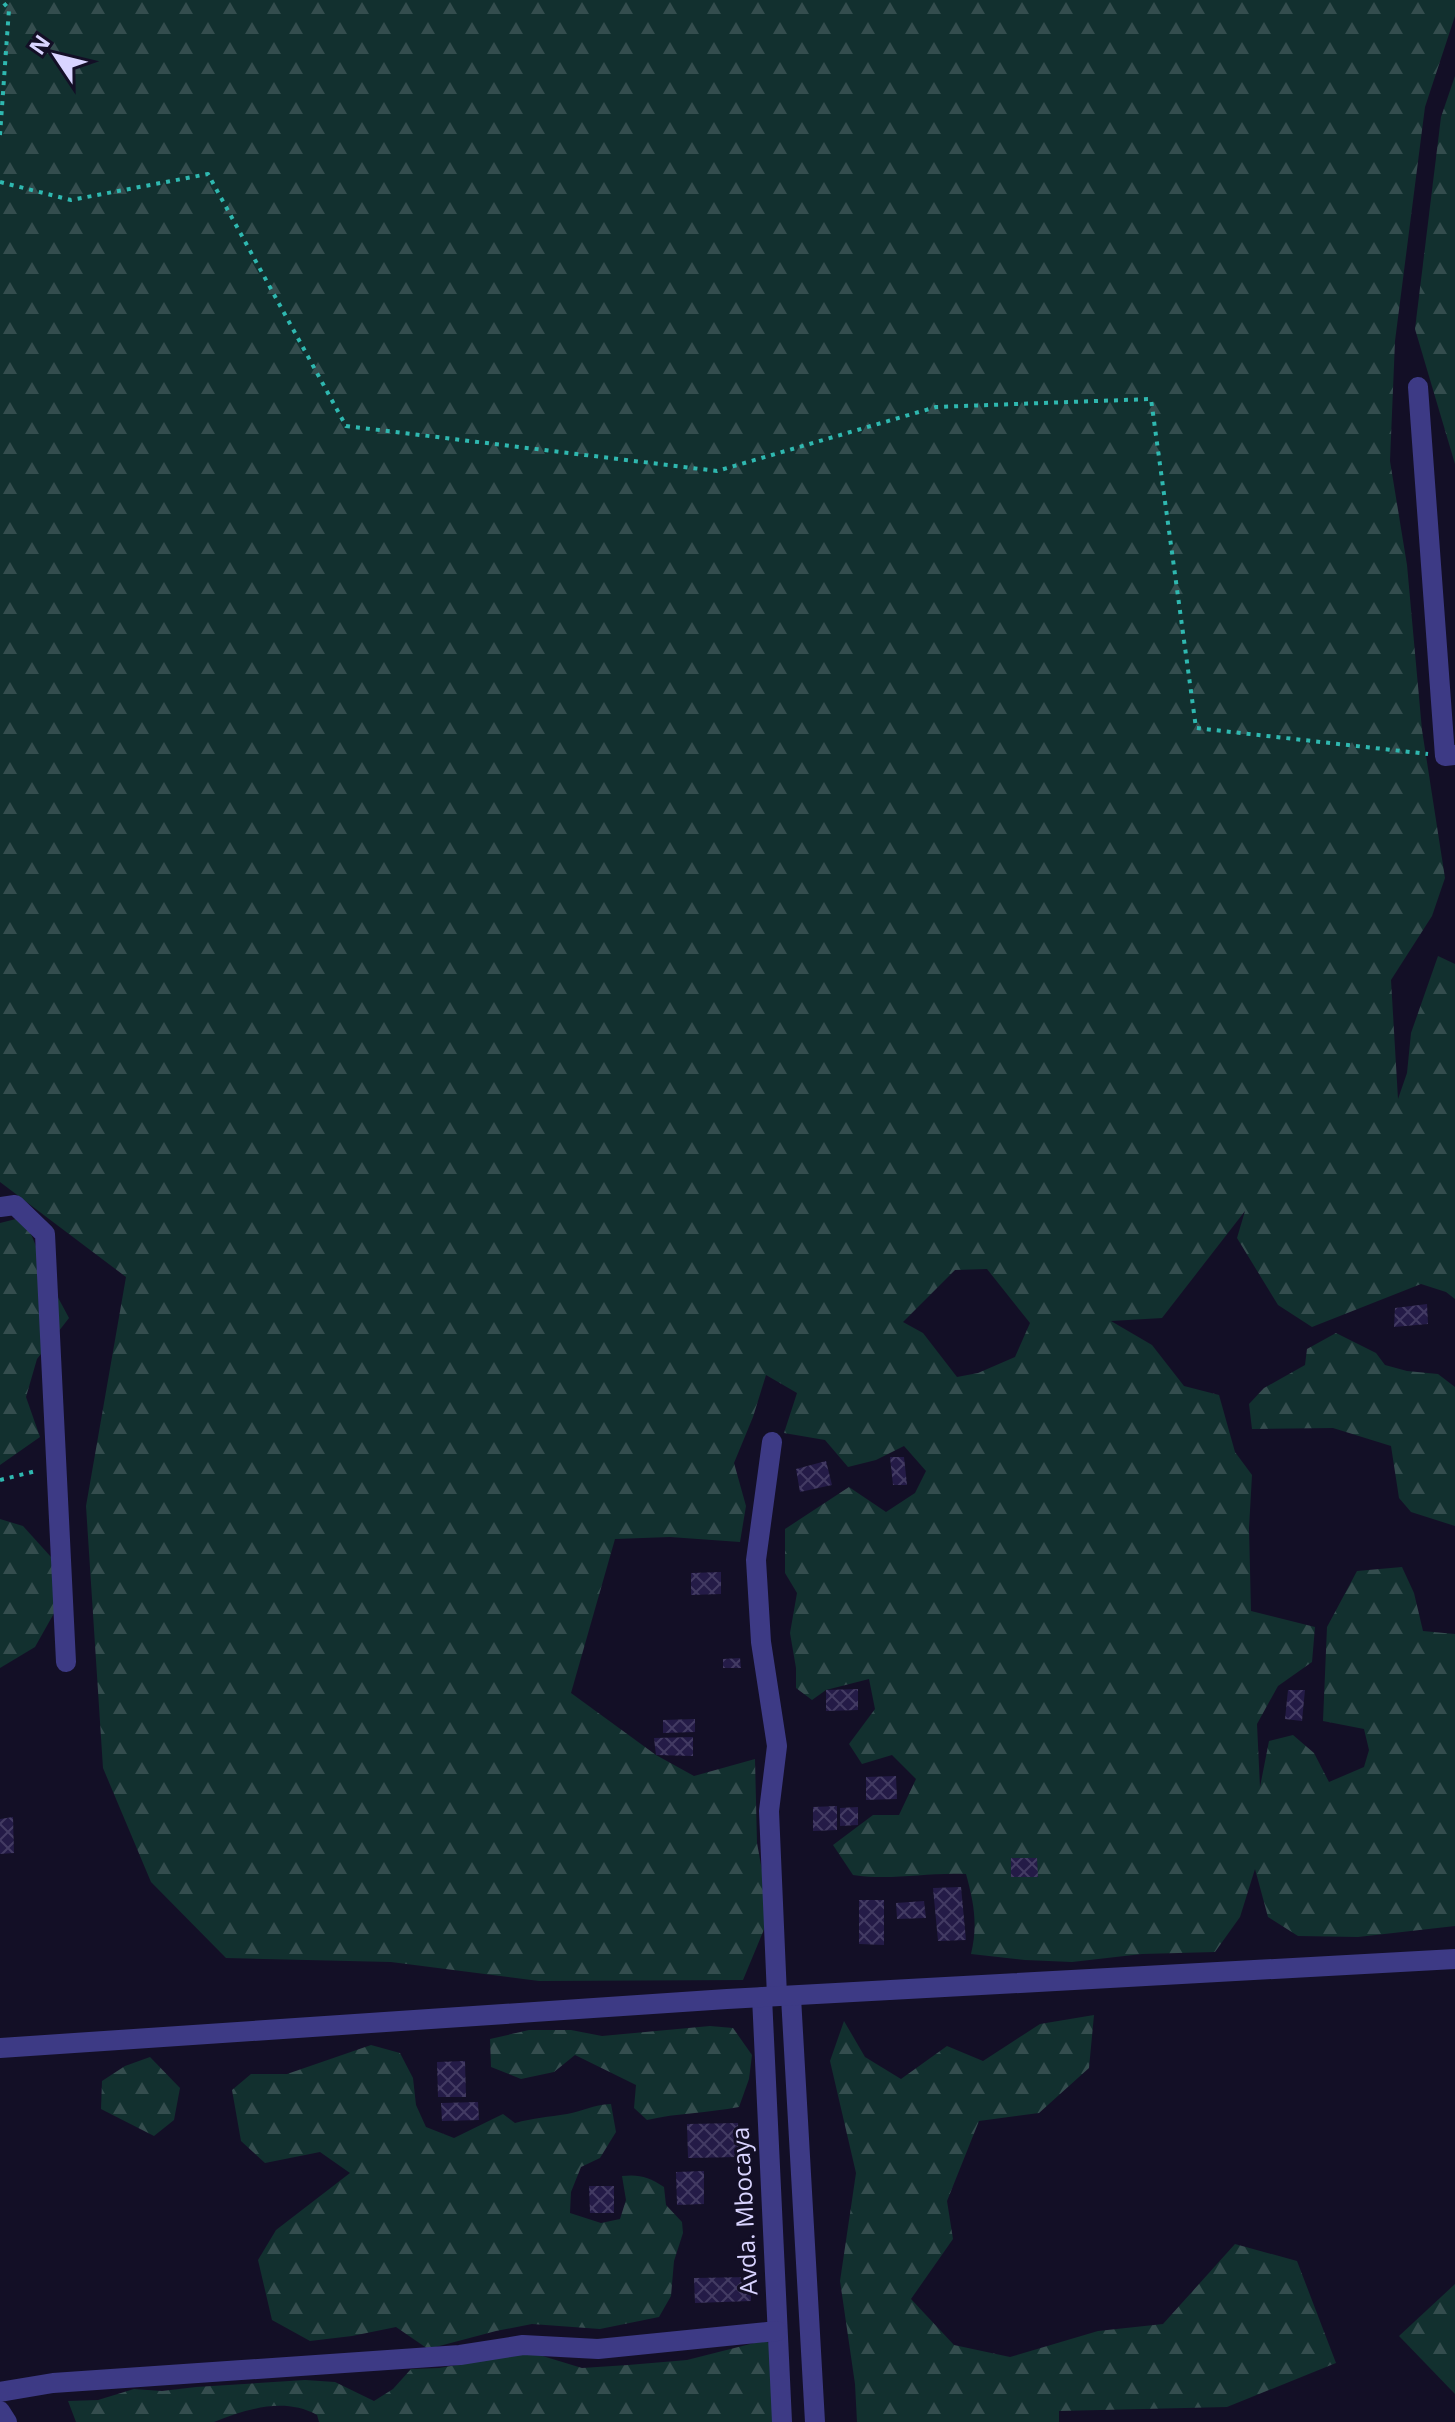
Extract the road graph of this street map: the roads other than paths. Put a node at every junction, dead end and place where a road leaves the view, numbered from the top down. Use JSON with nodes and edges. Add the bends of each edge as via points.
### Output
{"nodes":[{"id":1,"x":1418,"y":387,"type":"dead end"},
{"id":2,"x":1450,"y":756,"type":"edge"},
{"id":3,"x":0,"y":1207,"type":"edge"},
{"id":4,"x":772,"y":1442,"type":"dead end"},
{"id":5,"x":66,"y":1662,"type":"dead end"},
{"id":6,"x":1455,"y":1959,"type":"edge"},
{"id":7,"x":777,"y":1997,"type":"junction"},
{"id":8,"x":0,"y":2048,"type":"edge"},
{"id":9,"x":777,"y":2331,"type":"junction"},
{"id":10,"x":0,"y":2392,"type":"edge"},
{"id":11,"x":0,"y":2411,"type":"edge"},
{"id":12,"x":7,"y":2422,"type":"edge"},
{"id":13,"x":782,"y":2422,"type":"edge"},
{"id":14,"x":815,"y":2422,"type":"edge"}],
"edges":[{"from":1,"to":2,"type":"street"},
{"from":3,"to":5,"type":"street","via":[[15,1205],[45,1234]]},
{"from":4,"to":7,"type":"street","via":[[756,1560],[761,1642],[777,1746],[769,1811]]},
{"from":6,"to":7,"type":"street"},
{"from":7,"to":8,"type":"street"},
{"from":7,"to":9,"type":"street","name":"Avda. Mbocaya"},
{"from":7,"to":14,"type":"street"},
{"from":9,"to":10,"type":"street","via":[[598,2349],[523,2345],[460,2355],[53,2383]]},
{"from":9,"to":13,"type":"street","name":"Avda. Mbocaya"},
{"from":11,"to":12,"type":"street"}]}
